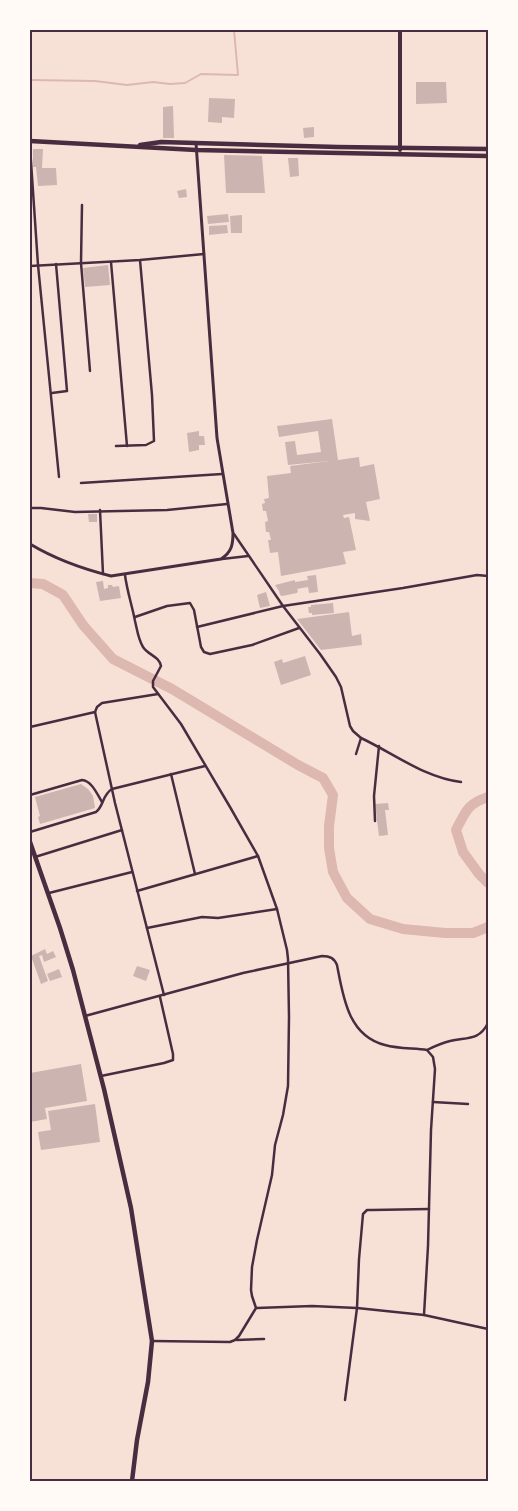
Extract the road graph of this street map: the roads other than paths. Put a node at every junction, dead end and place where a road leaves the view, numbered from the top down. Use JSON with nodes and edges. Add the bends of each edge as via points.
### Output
{"nodes":[{"id":1,"x":400,"y":30,"type":"edge"},
{"id":2,"x":30,"y":141,"type":"edge"},
{"id":3,"x":196,"y":143,"type":"junction"},
{"id":4,"x":261,"y":144,"type":"junction"},
{"id":5,"x":289,"y":145,"type":"junction"},
{"id":6,"x":136,"y":146,"type":"junction"},
{"id":7,"x":30,"y":147,"type":"edge"},
{"id":8,"x":338,"y":147,"type":"junction"},
{"id":9,"x":400,"y":148,"type":"junction"},
{"id":10,"x":488,"y":149,"type":"edge"},
{"id":11,"x":196,"y":150,"type":"junction"},
{"id":12,"x":261,"y":151,"type":"junction"},
{"id":13,"x":289,"y":152,"type":"junction"},
{"id":14,"x":338,"y":153,"type":"junction"},
{"id":15,"x":400,"y":155,"type":"junction"},
{"id":16,"x":488,"y":156,"type":"edge"},
{"id":17,"x":82,"y":205,"type":"dead end"},
{"id":18,"x":204,"y":254,"type":"junction"},
{"id":19,"x":140,"y":260,"type":"junction"},
{"id":20,"x":111,"y":262,"type":"junction"},
{"id":21,"x":81,"y":263,"type":"junction"},
{"id":22,"x":56,"y":264,"type":"junction"},
{"id":23,"x":38,"y":265,"type":"junction"},
{"id":24,"x":30,"y":266,"type":"edge"},
{"id":25,"x":90,"y":371,"type":"dead end"},
{"id":26,"x":51,"y":393,"type":"junction"},
{"id":27,"x":116,"y":446,"type":"dead end"},
{"id":28,"x":127,"y":446,"type":"junction"},
{"id":29,"x":222,"y":474,"type":"junction"},
{"id":30,"x":59,"y":477,"type":"dead end"},
{"id":31,"x":80,"y":483,"type":"dead end"},
{"id":32,"x":227,"y":504,"type":"junction"},
{"id":33,"x":30,"y":508,"type":"edge"},
{"id":34,"x":100,"y":510,"type":"junction"},
{"id":35,"x":233,"y":532,"type":"junction"},
{"id":36,"x":30,"y":544,"type":"edge"},
{"id":37,"x":248,"y":556,"type":"junction"},
{"id":38,"x":221,"y":559,"type":"junction"},
{"id":39,"x":103,"y":574,"type":"junction"},
{"id":40,"x":125,"y":575,"type":"junction"},
{"id":41,"x":488,"y":576,"type":"edge"},
{"id":42,"x":283,"y":606,"type":"junction"},
{"id":43,"x":134,"y":617,"type":"junction"},
{"id":44,"x":197,"y":627,"type":"junction"},
{"id":45,"x":300,"y":628,"type":"junction"},
{"id":46,"x":158,"y":694,"type":"junction"},
{"id":47,"x":95,"y":712,"type":"junction"},
{"id":48,"x":30,"y":726,"type":"edge"},
{"id":49,"x":361,"y":738,"type":"junction"},
{"id":50,"x":379,"y":746,"type":"junction"},
{"id":51,"x":356,"y":754,"type":"dead end"},
{"id":52,"x":205,"y":766,"type":"junction"},
{"id":53,"x":171,"y":774,"type":"junction"},
{"id":54,"x":461,"y":782,"type":"dead end"},
{"id":55,"x":112,"y":789,"type":"junction"},
{"id":56,"x":30,"y":795,"type":"edge"},
{"id":57,"x":102,"y":802,"type":"junction"},
{"id":58,"x":375,"y":821,"type":"dead end"},
{"id":59,"x":122,"y":830,"type":"junction"},
{"id":60,"x":30,"y":832,"type":"edge"},
{"id":61,"x":30,"y":842,"type":"edge"},
{"id":62,"x":258,"y":856,"type":"junction"},
{"id":63,"x":35,"y":857,"type":"junction"},
{"id":64,"x":132,"y":872,"type":"junction"},
{"id":65,"x":195,"y":874,"type":"junction"},
{"id":66,"x":137,"y":891,"type":"junction"},
{"id":67,"x":48,"y":893,"type":"junction"},
{"id":68,"x":277,"y":909,"type":"junction"},
{"id":69,"x":147,"y":928,"type":"junction"},
{"id":70,"x":288,"y":964,"type":"junction"},
{"id":71,"x":164,"y":995,"type":"junction"},
{"id":72,"x":160,"y":996,"type":"junction"},
{"id":73,"x":86,"y":1016,"type":"junction"},
{"id":74,"x":488,"y":1023,"type":"edge"},
{"id":75,"x":427,"y":1050,"type":"junction"},
{"id":76,"x":101,"y":1076,"type":"junction"},
{"id":77,"x":433,"y":1102,"type":"junction"},
{"id":78,"x":468,"y":1104,"type":"dead end"},
{"id":79,"x":429,"y":1209,"type":"junction"},
{"id":80,"x":256,"y":1308,"type":"junction"},
{"id":81,"x":357,"y":1308,"type":"junction"},
{"id":82,"x":424,"y":1315,"type":"junction"},
{"id":83,"x":488,"y":1329,"type":"edge"},
{"id":84,"x":235,"y":1340,"type":"junction"},
{"id":85,"x":264,"y":1340,"type":"dead end"},
{"id":86,"x":152,"y":1341,"type":"junction"},
{"id":87,"x":345,"y":1400,"type":"dead end"},
{"id":88,"x":132,"y":1481,"type":"edge"}],
"edges":[{"from":1,"to":9,"type":"main road"},
{"from":2,"to":6,"type":"highway"},
{"from":3,"to":4,"type":"highway"},
{"from":3,"to":6,"type":"highway","via":[[160,142]]},
{"from":3,"to":11,"type":"street"},
{"from":4,"to":5,"type":"highway"},
{"from":4,"to":12,"type":"highway"},
{"from":5,"to":8,"type":"highway"},
{"from":5,"to":13,"type":"highway"},
{"from":6,"to":11,"type":"highway"},
{"from":7,"to":23,"type":"street"},
{"from":8,"to":9,"type":"highway"},
{"from":8,"to":14,"type":"highway"},
{"from":9,"to":10,"type":"highway"},
{"from":9,"to":15,"type":"main road"},
{"from":11,"to":12,"type":"highway"},
{"from":11,"to":18,"type":"street"},
{"from":12,"to":13,"type":"highway"},
{"from":13,"to":14,"type":"highway"},
{"from":14,"to":15,"type":"highway"},
{"from":15,"to":16,"type":"highway"},
{"from":17,"to":21,"type":"street"},
{"from":18,"to":19,"type":"street"},
{"from":18,"to":29,"type":"street","via":[[216,438]]},
{"from":19,"to":20,"type":"street"},
{"from":19,"to":28,"type":"street","via":[[154,440],[149,444]]},
{"from":20,"to":21,"type":"street"},
{"from":20,"to":28,"type":"street"},
{"from":21,"to":22,"type":"street"},
{"from":21,"to":25,"type":"street"},
{"from":22,"to":23,"type":"street"},
{"from":22,"to":26,"type":"street","via":[[68,391]]},
{"from":23,"to":24,"type":"street"},
{"from":23,"to":26,"type":"street"},
{"from":26,"to":30,"type":"street"},
{"from":27,"to":28,"type":"street"},
{"from":29,"to":31,"type":"street"},
{"from":29,"to":32,"type":"street"},
{"from":32,"to":34,"type":"street","via":[[167,510]]},
{"from":32,"to":35,"type":"street"},
{"from":33,"to":34,"type":"street","via":[[75,512]]},
{"from":34,"to":39,"type":"street"},
{"from":35,"to":37,"type":"street"},
{"from":35,"to":38,"type":"street","via":[[230,551]]},
{"from":36,"to":39,"type":"street","via":[[45,553]]},
{"from":37,"to":38,"type":"street"},
{"from":37,"to":42,"type":"street"},
{"from":38,"to":40,"type":"street"},
{"from":39,"to":40,"type":"street"},
{"from":40,"to":43,"type":"street"},
{"from":41,"to":42,"type":"street","via":[[477,575]]},
{"from":42,"to":44,"type":"street"},
{"from":42,"to":45,"type":"street"},
{"from":43,"to":44,"type":"street","via":[[188,603],[193,607]]},
{"from":43,"to":46,"type":"street","via":[[142,646],[158,659],[161,666],[153,681]]},
{"from":44,"to":45,"type":"street","via":[[202,650],[210,654],[252,646]]},
{"from":45,"to":49,"type":"street","via":[[336,677],[350,726]]},
{"from":46,"to":47,"type":"street","via":[[102,703]]},
{"from":46,"to":52,"type":"street","via":[[181,724]]},
{"from":47,"to":48,"type":"street"},
{"from":47,"to":55,"type":"street"},
{"from":49,"to":50,"type":"street"},
{"from":49,"to":51,"type":"street"},
{"from":50,"to":54,"type":"street","via":[[433,775]]},
{"from":50,"to":58,"type":"street"},
{"from":52,"to":53,"type":"street"},
{"from":52,"to":62,"type":"street"},
{"from":53,"to":55,"type":"street"},
{"from":53,"to":65,"type":"street"},
{"from":55,"to":57,"type":"street"},
{"from":55,"to":59,"type":"street"},
{"from":56,"to":57,"type":"street","via":[[86,780]]},
{"from":57,"to":60,"type":"street","via":[[96,812]]},
{"from":59,"to":63,"type":"street"},
{"from":59,"to":64,"type":"street"},
{"from":61,"to":63,"type":"highway"},
{"from":62,"to":65,"type":"street"},
{"from":62,"to":68,"type":"street"},
{"from":63,"to":67,"type":"highway"},
{"from":64,"to":66,"type":"street"},
{"from":64,"to":67,"type":"street"},
{"from":65,"to":66,"type":"street"},
{"from":66,"to":69,"type":"street"},
{"from":67,"to":73,"type":"highway"},
{"from":68,"to":69,"type":"street","via":[[218,918],[202,917]]},
{"from":68,"to":70,"type":"street","via":[[288,950]]},
{"from":69,"to":71,"type":"street"},
{"from":70,"to":71,"type":"street"},
{"from":70,"to":75,"type":"street","via":[[331,957],[337,965],[349,1015],[358,1029],[381,1044]]},
{"from":70,"to":80,"type":"street","via":[[288,1086],[251,1280]]},
{"from":71,"to":72,"type":"street"},
{"from":72,"to":73,"type":"street"},
{"from":72,"to":76,"type":"street","via":[[173,1060]]},
{"from":73,"to":76,"type":"highway"},
{"from":74,"to":75,"type":"street","via":[[477,1036]]},
{"from":75,"to":77,"type":"street","via":[[434,1062]]},
{"from":76,"to":86,"type":"highway","via":[[132,1208]]},
{"from":77,"to":78,"type":"street"},
{"from":77,"to":79,"type":"street"},
{"from":79,"to":81,"type":"street","via":[[364,1212]]},
{"from":79,"to":82,"type":"street"},
{"from":80,"to":81,"type":"street"},
{"from":80,"to":84,"type":"street"},
{"from":81,"to":82,"type":"street"},
{"from":81,"to":87,"type":"street"},
{"from":82,"to":83,"type":"street"},
{"from":84,"to":85,"type":"street"},
{"from":84,"to":86,"type":"street"},
{"from":86,"to":88,"type":"highway"}]}
